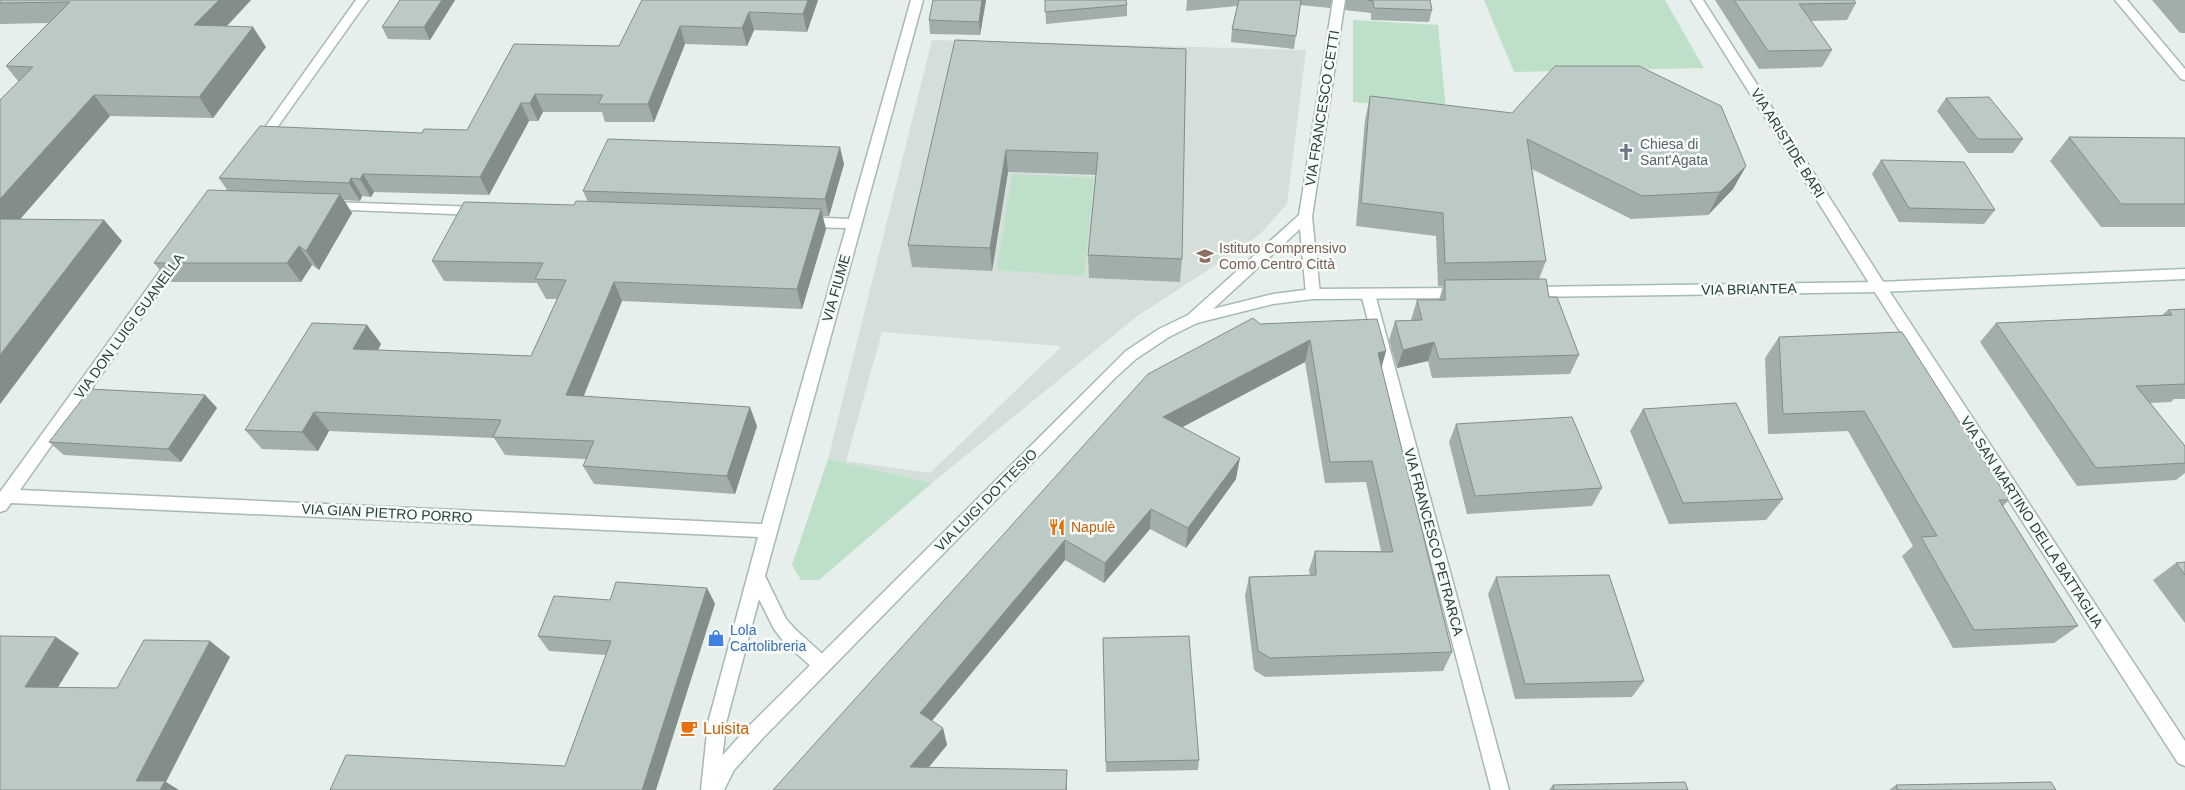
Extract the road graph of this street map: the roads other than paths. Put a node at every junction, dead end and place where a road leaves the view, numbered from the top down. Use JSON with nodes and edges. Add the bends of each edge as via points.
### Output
{"nodes":[{"id":1,"x":362,"y":0,"type":"edge"},
{"id":2,"x":917,"y":0,"type":"edge"},
{"id":3,"x":1339,"y":0,"type":"edge"},
{"id":4,"x":1697,"y":0,"type":"edge"},
{"id":5,"x":2121,"y":0,"type":"edge"},
{"id":6,"x":2185,"y":76,"type":"edge"},
{"id":7,"x":252,"y":153,"type":"edge"},
{"id":8,"x":317,"y":205,"type":"edge"},
{"id":9,"x":496,"y":212,"type":"edge"},
{"id":10,"x":1304,"y":216,"type":"junction"},
{"id":11,"x":795,"y":222,"type":"edge"},
{"id":12,"x":854,"y":224,"type":"junction"},
{"id":13,"x":183,"y":250,"type":"edge"},
{"id":14,"x":2185,"y":274,"type":"edge"},
{"id":15,"x":1878,"y":287,"type":"junction"},
{"id":16,"x":1476,"y":292,"type":"edge"},
{"id":17,"x":1516,"y":292,"type":"edge"},
{"id":18,"x":1312,"y":294,"type":"junction"},
{"id":19,"x":1368,"y":294,"type":"junction"},
{"id":20,"x":1193,"y":319,"type":"junction"},
{"id":21,"x":3,"y":501,"type":"edge"},
{"id":22,"x":768,"y":530,"type":"junction"},
{"id":23,"x":756,"y":576,"type":"junction"},
{"id":24,"x":822,"y":665,"type":"junction"},
{"id":25,"x":2185,"y":757,"type":"edge"},
{"id":26,"x":710,"y":790,"type":"edge"},
{"id":27,"x":714,"y":790,"type":"edge"},
{"id":28,"x":1500,"y":790,"type":"edge"}],
"edges":[{"from":1,"to":7,"type":"street"},
{"from":2,"to":12,"type":"street","name":"VIA FIUME"},
{"from":3,"to":10,"type":"street","name":"VIA FRANCESCO CETTI"},
{"from":4,"to":15,"type":"street","name":"VIA ARISTIDE BARI"},
{"from":5,"to":6,"type":"street"},
{"from":8,"to":9,"type":"street"},
{"from":10,"to":18,"type":"street","name":"VIA FRANCESCO CETTI"},
{"from":10,"to":20,"type":"street"},
{"from":11,"to":12,"type":"street"},
{"from":12,"to":22,"type":"street","name":"VIA FIUME"},
{"from":13,"to":21,"type":"street","name":"VIA DON LUIGI GUANELLA"},
{"from":14,"to":15,"type":"street","name":"VIA BRIANTEA"},
{"from":15,"to":17,"type":"street","name":"VIA BRIANTEA"},
{"from":15,"to":25,"type":"street","name":"VIA SAN MARTINO DELLA BATTAGLIA"},
{"from":16,"to":19,"type":"street"},
{"from":18,"to":19,"type":"street"},
{"from":18,"to":20,"type":"street","name":"VIA LUIGI DOTTESIO","via":[[1273,299]]},
{"from":19,"to":28,"type":"street","name":"VIA FRANCESCO PETRARCA"},
{"from":20,"to":24,"type":"street","name":"VIA LUIGI DOTTESIO","via":[[1164,332],[1110,374]]},
{"from":21,"to":22,"type":"street","name":"VIA GIAN PIETRO PORRO"},
{"from":22,"to":23,"type":"street","name":"VIA FIUME"},
{"from":23,"to":24,"type":"street","via":[[780,624]]},
{"from":23,"to":26,"type":"street","name":"VIA FIUME","via":[[716,723]]},
{"from":24,"to":27,"type":"street","name":"VIA LUIGI DOTTESIO","via":[[727,764]]}]}
